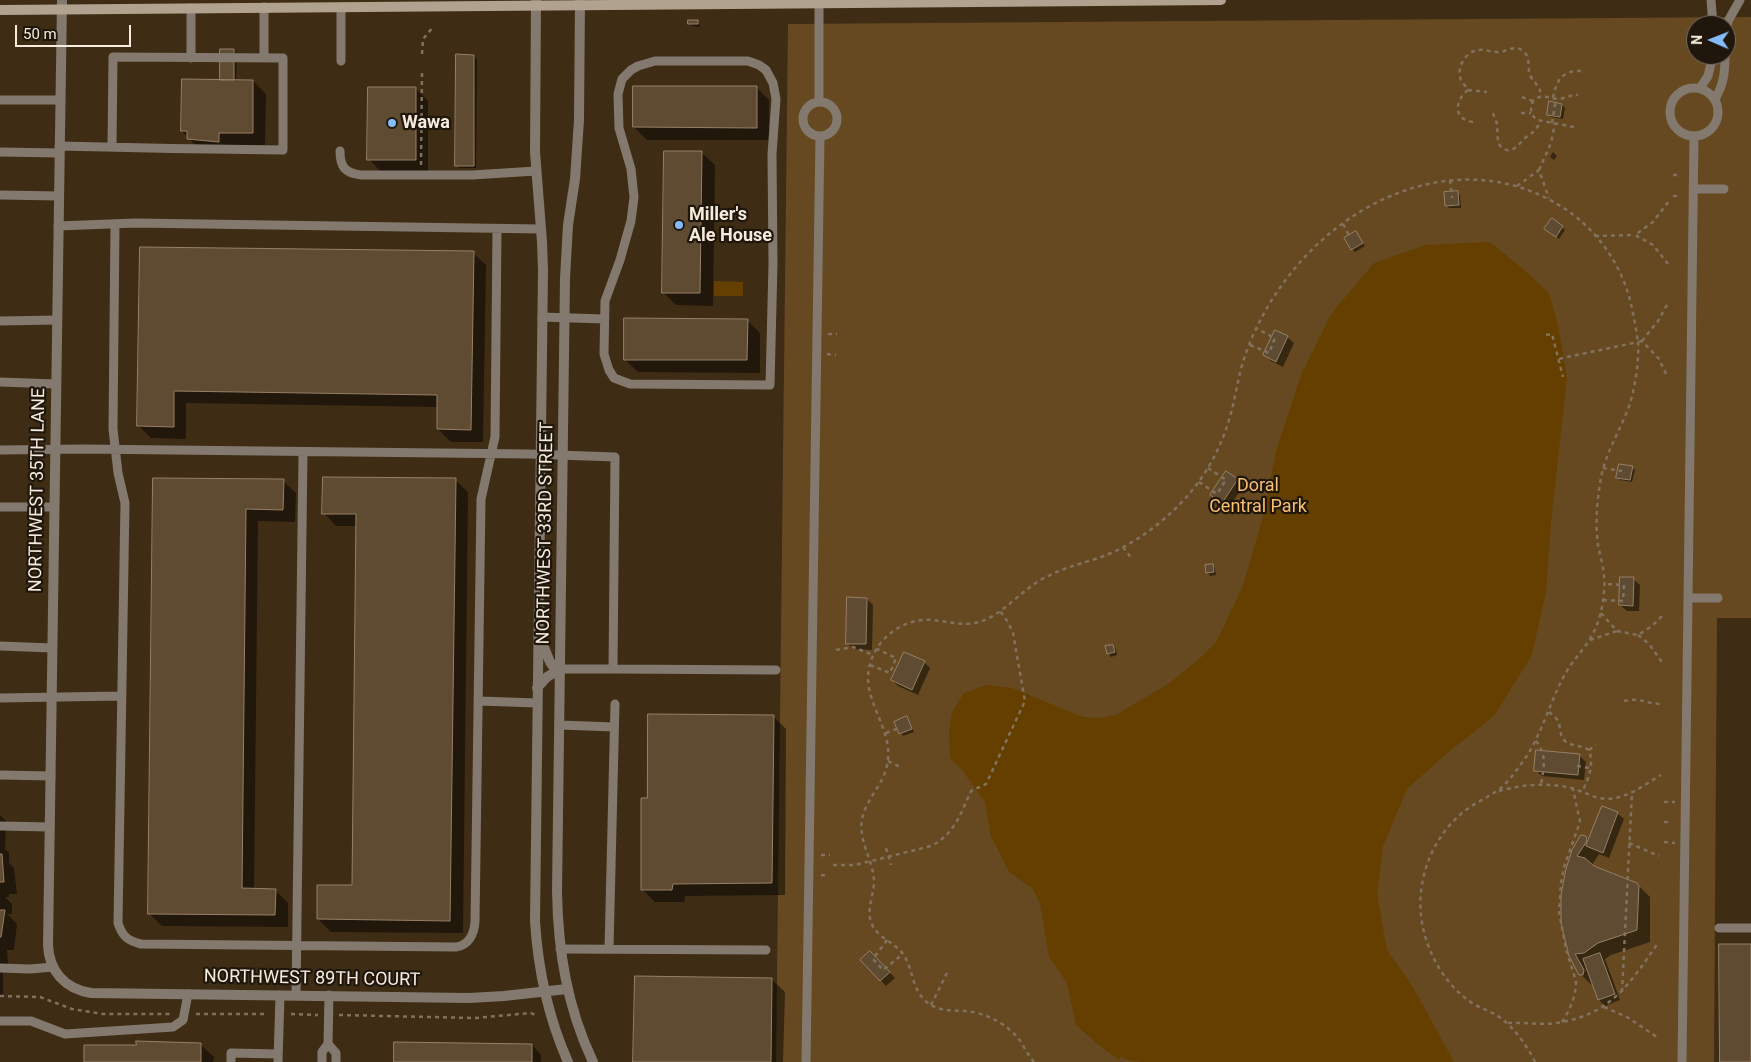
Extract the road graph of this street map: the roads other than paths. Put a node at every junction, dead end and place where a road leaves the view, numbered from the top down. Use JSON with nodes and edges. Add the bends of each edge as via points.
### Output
{"nodes":[{"id":1,"x":1221,"y":0,"type":"edge"},
{"id":2,"x":1711,"y":0,"type":"edge"},
{"id":3,"x":1740,"y":0,"type":"edge"},
{"id":4,"x":998,"y":1,"type":"edge"},
{"id":5,"x":536,"y":3,"type":"edge"},
{"id":6,"x":580,"y":3,"type":"edge"},
{"id":7,"x":819,"y":3,"type":"junction"},
{"id":8,"x":62,"y":5,"type":"edge"},
{"id":9,"x":264,"y":7,"type":"junction"},
{"id":10,"x":341,"y":7,"type":"junction"},
{"id":11,"x":191,"y":8,"type":"junction"},
{"id":12,"x":0,"y":10,"type":"edge"},
{"id":13,"x":1712,"y":15,"type":"edge"},
{"id":14,"x":1731,"y":15,"type":"edge"},
{"id":15,"x":191,"y":58,"type":"junction"},
{"id":16,"x":264,"y":58,"type":"junction"},
{"id":17,"x":341,"y":62,"type":"dead end"},
{"id":18,"x":1711,"y":65,"type":"edge"},
{"id":19,"x":1725,"y":65,"type":"edge"},
{"id":20,"x":1700,"y":88,"type":"junction"},
{"id":21,"x":1715,"y":99,"type":"junction"},
{"id":22,"x":0,"y":100,"type":"edge"},
{"id":23,"x":60,"y":100,"type":"junction"},
{"id":24,"x":819,"y":102,"type":"junction"},
{"id":25,"x":820,"y":136,"type":"junction"},
{"id":26,"x":1694,"y":136,"type":"junction"},
{"id":27,"x":112,"y":147,"type":"junction"},
{"id":28,"x":59,"y":150,"type":"junction"},
{"id":29,"x":340,"y":151,"type":"dead end"},
{"id":30,"x":0,"y":152,"type":"edge"},
{"id":31,"x":536,"y":171,"type":"junction"},
{"id":32,"x":1694,"y":189,"type":"junction"},
{"id":33,"x":1724,"y":189,"type":"dead end"},
{"id":34,"x":0,"y":195,"type":"edge"},
{"id":35,"x":59,"y":196,"type":"junction"},
{"id":36,"x":115,"y":225,"type":"junction"},
{"id":37,"x":58,"y":226,"type":"junction"},
{"id":38,"x":497,"y":229,"type":"junction"},
{"id":39,"x":541,"y":229,"type":"junction"},
{"id":40,"x":542,"y":318,"type":"junction"},
{"id":41,"x":565,"y":318,"type":"junction"},
{"id":42,"x":604,"y":319,"type":"junction"},
{"id":43,"x":57,"y":320,"type":"junction"},
{"id":44,"x":0,"y":321,"type":"edge"},
{"id":45,"x":0,"y":382,"type":"edge"},
{"id":46,"x":56,"y":384,"type":"junction"},
{"id":47,"x":0,"y":450,"type":"edge"},
{"id":48,"x":55,"y":450,"type":"junction"},
{"id":49,"x":116,"y":450,"type":"junction"},
{"id":50,"x":303,"y":453,"type":"junction"},
{"id":51,"x":491,"y":454,"type":"junction"},
{"id":52,"x":540,"y":455,"type":"junction"},
{"id":53,"x":563,"y":456,"type":"junction"},
{"id":54,"x":0,"y":507,"type":"edge"},
{"id":55,"x":54,"y":508,"type":"junction"},
{"id":56,"x":1688,"y":598,"type":"junction"},
{"id":57,"x":1718,"y":598,"type":"dead end"},
{"id":58,"x":538,"y":631,"type":"junction"},
{"id":59,"x":0,"y":646,"type":"edge"},
{"id":60,"x":52,"y":648,"type":"junction"},
{"id":61,"x":560,"y":669,"type":"junction"},
{"id":62,"x":613,"y":669,"type":"junction"},
{"id":63,"x":776,"y":670,"type":"dead end"},
{"id":64,"x":537,"y":688,"type":"junction"},
{"id":65,"x":52,"y":696,"type":"junction"},
{"id":66,"x":121,"y":696,"type":"junction"},
{"id":67,"x":0,"y":698,"type":"edge"},
{"id":68,"x":479,"y":702,"type":"junction"},
{"id":69,"x":537,"y":703,"type":"junction"},
{"id":70,"x":615,"y":704,"type":"dead end"},
{"id":71,"x":559,"y":726,"type":"junction"},
{"id":72,"x":614,"y":727,"type":"junction"},
{"id":73,"x":0,"y":775,"type":"edge"},
{"id":74,"x":51,"y":776,"type":"junction"},
{"id":75,"x":0,"y":826,"type":"edge"},
{"id":76,"x":50,"y":827,"type":"junction"},
{"id":77,"x":1719,"y":928,"type":"dead end"},
{"id":78,"x":1751,"y":928,"type":"edge"},
{"id":79,"x":296,"y":945,"type":"junction"},
{"id":80,"x":560,"y":949,"type":"junction"},
{"id":81,"x":609,"y":949,"type":"junction"},
{"id":82,"x":766,"y":950,"type":"dead end"},
{"id":83,"x":53,"y":967,"type":"junction"},
{"id":84,"x":0,"y":968,"type":"edge"},
{"id":85,"x":60,"y":978,"type":"joint"},
{"id":86,"x":567,"y":989,"type":"junction"},
{"id":87,"x":544,"y":992,"type":"junction"},
{"id":88,"x":188,"y":994,"type":"junction"},
{"id":89,"x":280,"y":995,"type":"junction"},
{"id":90,"x":296,"y":995,"type":"junction"},
{"id":91,"x":329,"y":995,"type":"junction"},
{"id":92,"x":0,"y":1021,"type":"edge"},
{"id":93,"x":328,"y":1044,"type":"junction"},
{"id":94,"x":278,"y":1058,"type":"edge"},
{"id":95,"x":231,"y":1062,"type":"edge"},
{"id":96,"x":322,"y":1062,"type":"edge"},
{"id":97,"x":336,"y":1062,"type":"edge"},
{"id":98,"x":568,"y":1062,"type":"edge"},
{"id":99,"x":593,"y":1062,"type":"edge"},
{"id":100,"x":806,"y":1062,"type":"edge"},
{"id":101,"x":1682,"y":1062,"type":"edge"}],
"edges":[{"from":1,"to":4,"type":"main road"},
{"from":2,"to":13,"type":"lane"},
{"from":3,"to":14,"type":"lane"},
{"from":4,"to":7,"type":"main road"},
{"from":5,"to":6,"type":"main road"},
{"from":5,"to":10,"type":"main road"},
{"from":5,"to":31,"type":"street","name":"NORTHWEST 33RD STREET"},
{"from":6,"to":7,"type":"main road"},
{"from":6,"to":41,"type":"street","name":"NORTHWEST 33RD STREET","via":[[579,120],[576,172],[566,241]]},
{"from":7,"to":24,"type":"lane"},
{"from":8,"to":11,"type":"main road"},
{"from":8,"to":12,"type":"main road"},
{"from":8,"to":23,"type":"street","name":"NORTHWEST 35TH LANE"},
{"from":9,"to":10,"type":"main road"},
{"from":9,"to":11,"type":"main road"},
{"from":9,"to":16,"type":"lane"},
{"from":10,"to":17,"type":"lane"},
{"from":11,"to":15,"type":"lane"},
{"from":15,"to":16,"type":"lane"},
{"from":15,"to":27,"type":"lane","via":[[112,57]]},
{"from":16,"to":27,"type":"lane","via":[[283,58],[283,150]]},
{"from":18,"to":20,"type":"lane"},
{"from":19,"to":21,"type":"lane","via":[[1722,87]]},
{"from":20,"to":21,"type":"lane"},
{"from":20,"to":26,"type":"lane","via":[[1680,92],[1670,106],[1676,128],[1682,134]]},
{"from":21,"to":26,"type":"lane","via":[[1719,115],[1717,122],[1706,134]]},
{"from":22,"to":23,"type":"lane"},
{"from":23,"to":28,"type":"street","name":"NORTHWEST 35TH LANE"},
{"from":24,"to":25,"type":"lane","via":[[828,103],[837,117],[834,128]]},
{"from":24,"to":25,"type":"lane","via":[[806,107],[802,118],[809,133]]},
{"from":25,"to":100,"type":"lane"},
{"from":26,"to":32,"type":"lane"},
{"from":27,"to":28,"type":"lane"},
{"from":28,"to":30,"type":"lane"},
{"from":28,"to":35,"type":"street","name":"NORTHWEST 35TH LANE"},
{"from":29,"to":31,"type":"lane","via":[[344,169],[354,174],[421,176]]},
{"from":31,"to":39,"type":"street","name":"NORTHWEST 33RD STREET"},
{"from":32,"to":33,"type":"lane"},
{"from":32,"to":56,"type":"lane"},
{"from":34,"to":35,"type":"lane"},
{"from":35,"to":37,"type":"street","name":"NORTHWEST 35TH LANE"},
{"from":36,"to":37,"type":"lane"},
{"from":36,"to":38,"type":"lane"},
{"from":36,"to":49,"type":"lane","via":[[113,429]]},
{"from":37,"to":43,"type":"street","name":"NORTHWEST 35TH LANE"},
{"from":38,"to":39,"type":"lane"},
{"from":38,"to":51,"type":"lane","via":[[495,437]]},
{"from":39,"to":40,"type":"street","name":"NORTHWEST 33RD STREET"},
{"from":40,"to":41,"type":"lane"},
{"from":40,"to":52,"type":"street","name":"NORTHWEST 33RD STREET"},
{"from":41,"to":42,"type":"lane"},
{"from":41,"to":53,"type":"street","name":"NORTHWEST 33RD STREET"},
{"from":42,"to":42,"type":"lane","via":[[604,354],[612,375],[618,380],[637,384],[770,385],[772,154],[776,99],[770,76],[759,64],[748,61],[655,61],[638,66],[622,79],[618,94],[618,120],[631,168],[634,197],[631,221],[605,301]]},
{"from":43,"to":44,"type":"lane"},
{"from":43,"to":46,"type":"street","name":"NORTHWEST 35TH LANE"},
{"from":45,"to":46,"type":"lane"},
{"from":46,"to":48,"type":"street","name":"NORTHWEST 35TH LANE"},
{"from":47,"to":48,"type":"lane"},
{"from":48,"to":49,"type":"lane"},
{"from":48,"to":55,"type":"street","name":"NORTHWEST 35TH LANE"},
{"from":49,"to":50,"type":"lane"},
{"from":49,"to":66,"type":"lane","via":[[125,503]]},
{"from":50,"to":51,"type":"lane"},
{"from":50,"to":79,"type":"lane"},
{"from":51,"to":52,"type":"lane"},
{"from":51,"to":68,"type":"lane","via":[[481,499]]},
{"from":52,"to":53,"type":"lane"},
{"from":52,"to":58,"type":"street","name":"NORTHWEST 33RD STREET"},
{"from":53,"to":61,"type":"street","name":"NORTHWEST 33RD STREET"},
{"from":53,"to":62,"type":"lane","via":[[615,457]]},
{"from":54,"to":55,"type":"lane"},
{"from":55,"to":60,"type":"street","name":"NORTHWEST 35TH LANE"},
{"from":56,"to":57,"type":"lane"},
{"from":56,"to":101,"type":"lane"},
{"from":58,"to":61,"type":"street","via":[[552,666]]},
{"from":58,"to":64,"type":"street","name":"NORTHWEST 33RD STREET"},
{"from":59,"to":60,"type":"lane"},
{"from":60,"to":65,"type":"street","name":"NORTHWEST 35TH LANE"},
{"from":61,"to":62,"type":"lane"},
{"from":61,"to":64,"type":"street"},
{"from":61,"to":71,"type":"street","name":"NORTHWEST 33RD STREET"},
{"from":62,"to":63,"type":"lane"},
{"from":64,"to":69,"type":"street","name":"NORTHWEST 33RD STREET"},
{"from":65,"to":66,"type":"lane"},
{"from":65,"to":67,"type":"lane"},
{"from":65,"to":74,"type":"street","name":"NORTHWEST 35TH LANE"},
{"from":66,"to":79,"type":"lane","via":[[118,923],[124,936],[141,944]]},
{"from":68,"to":69,"type":"lane"},
{"from":68,"to":79,"type":"lane","via":[[475,922],[470,938],[456,947]]},
{"from":69,"to":87,"type":"street","name":"NORTHWEST 33RD STREET","via":[[535,920]]},
{"from":70,"to":72,"type":"lane"},
{"from":71,"to":72,"type":"lane"},
{"from":71,"to":80,"type":"street","name":"NORTHWEST 33RD STREET","via":[[557,891]]},
{"from":72,"to":81,"type":"lane"},
{"from":73,"to":74,"type":"lane"},
{"from":74,"to":76,"type":"street","name":"NORTHWEST 35TH LANE"},
{"from":75,"to":76,"type":"lane"},
{"from":76,"to":83,"type":"street","name":"NORTHWEST 35TH LANE","via":[[48,945]]},
{"from":77,"to":78,"type":"lane"},
{"from":79,"to":90,"type":"lane"},
{"from":80,"to":81,"type":"lane"},
{"from":80,"to":86,"type":"street","name":"NORTHWEST 33RD STREET"},
{"from":81,"to":82,"type":"lane"},
{"from":83,"to":84,"type":"lane"},
{"from":83,"to":85,"type":"street","name":"NORTHWEST 35TH LANE"},
{"from":85,"to":88,"type":"street","name":"NORTHWEST 89TH COURT","via":[[74,989],[91,993]]},
{"from":86,"to":87,"type":"street","name":"NORTHWEST 89TH COURT"},
{"from":86,"to":99,"type":"street","name":"NORTHWEST 33RD STREET"},
{"from":87,"to":91,"type":"street","name":"NORTHWEST 89TH COURT","via":[[469,998]]},
{"from":87,"to":98,"type":"street","name":"NORTHWEST 33RD STREET"},
{"from":88,"to":89,"type":"street","name":"NORTHWEST 89TH COURT"},
{"from":88,"to":92,"type":"lane","via":[[183,1020],[173,1026],[65,1034],[31,1022]]},
{"from":89,"to":90,"type":"street","name":"NORTHWEST 89TH COURT"},
{"from":89,"to":94,"type":"lane"},
{"from":90,"to":91,"type":"street","name":"NORTHWEST 89TH COURT"},
{"from":91,"to":93,"type":"lane"},
{"from":93,"to":96,"type":"lane","via":[[322,1052]]},
{"from":93,"to":97,"type":"lane","via":[[336,1053]]},
{"from":94,"to":95,"type":"lane","via":[[231,1053]]}]}
